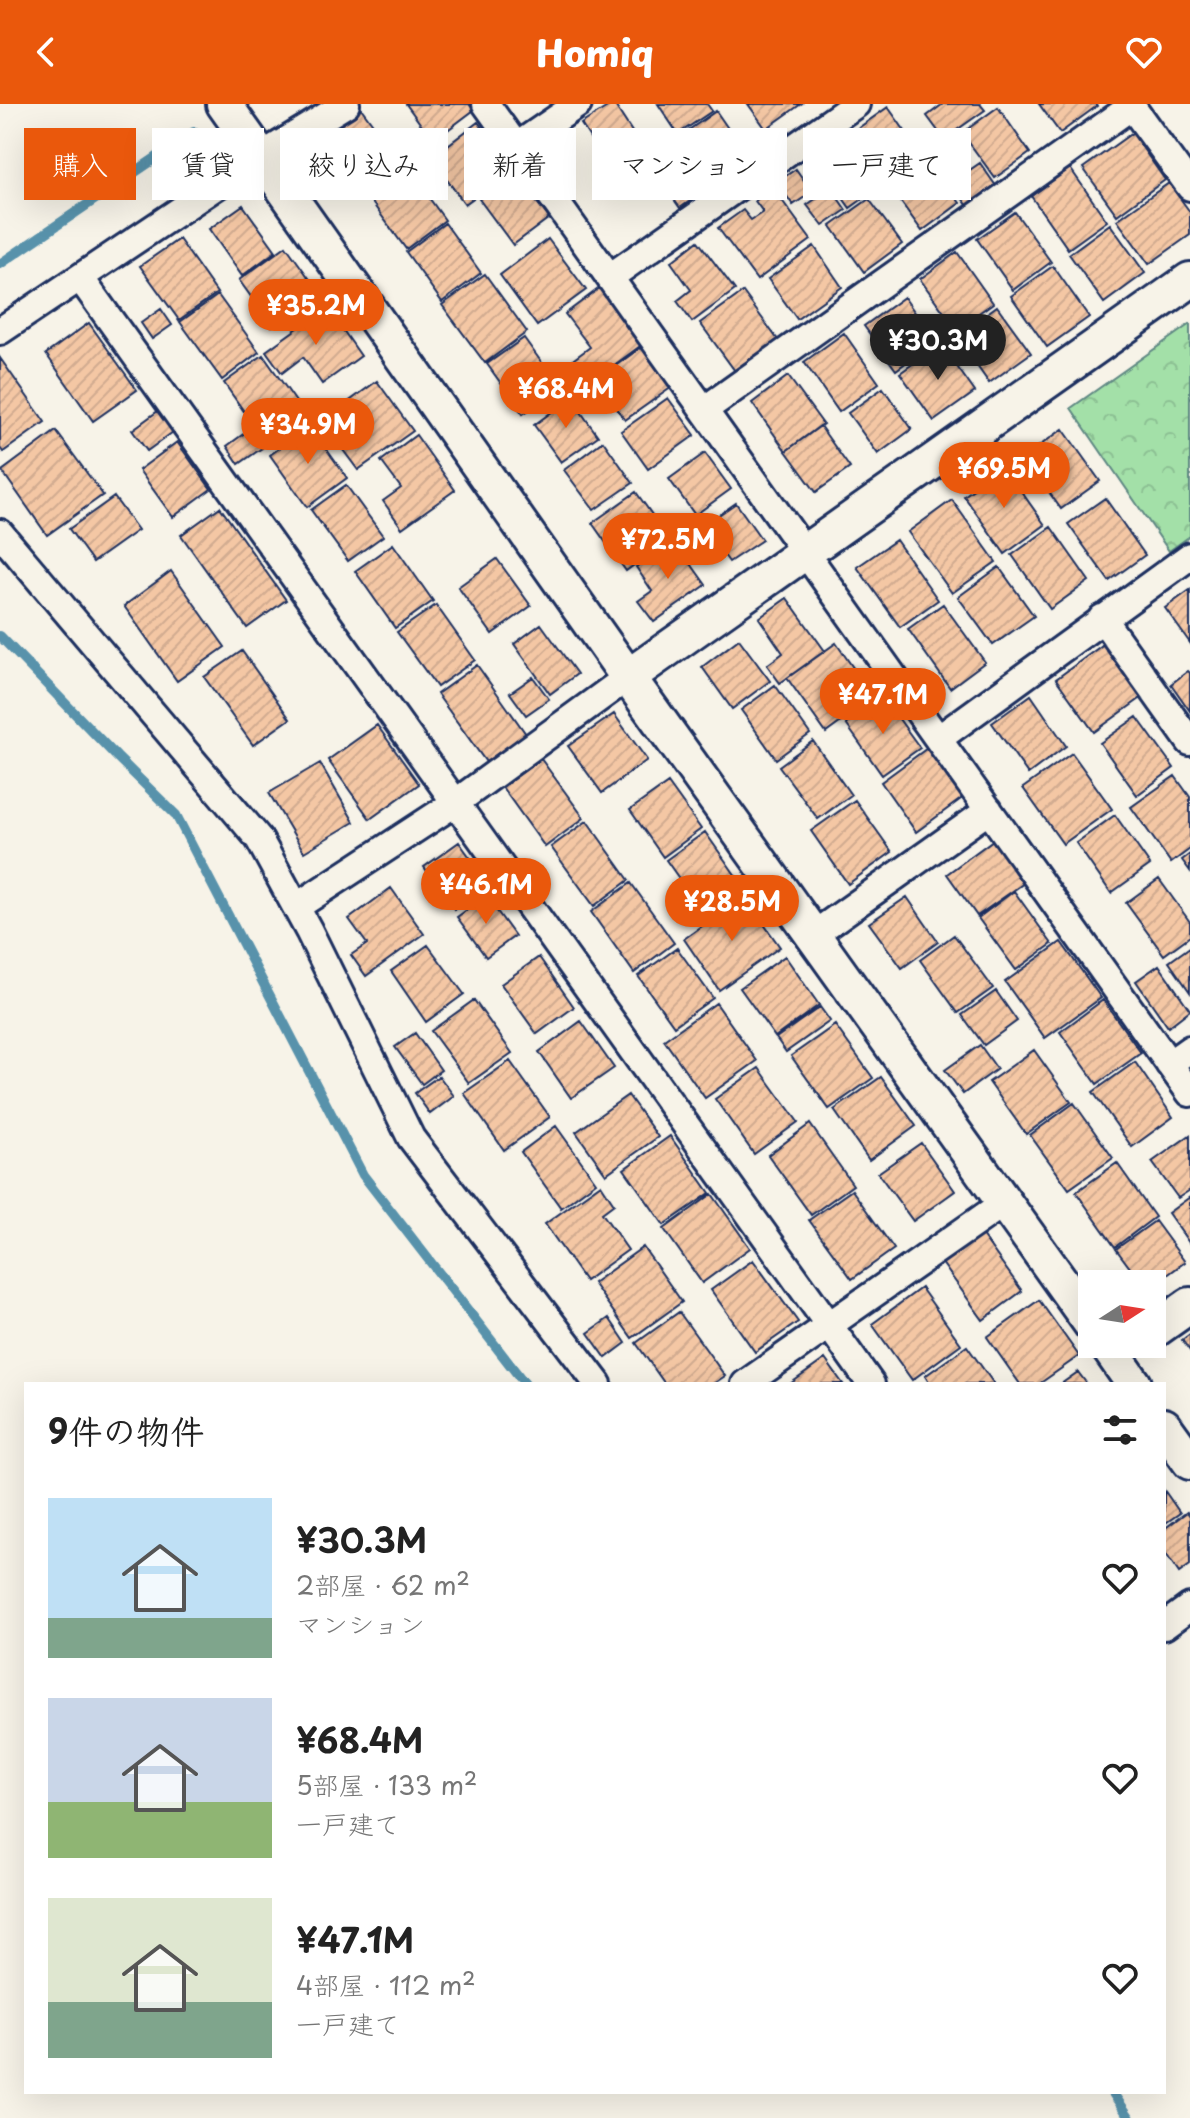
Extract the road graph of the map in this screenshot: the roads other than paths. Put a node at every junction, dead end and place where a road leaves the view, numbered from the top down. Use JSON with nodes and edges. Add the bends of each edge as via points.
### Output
{"nodes":[{"id":1,"x":224,"y":104,"type":"edge"},
{"id":2,"x":346,"y":104,"type":"edge"},
{"id":3,"x":486,"y":104,"type":"edge"},
{"id":4,"x":578,"y":104,"type":"edge"},
{"id":5,"x":856,"y":104,"type":"edge"},
{"id":6,"x":1131,"y":105,"type":"edge"},
{"id":7,"x":241,"y":128,"type":"edge"},
{"id":8,"x":504,"y":128,"type":"edge"},
{"id":9,"x":543,"y":128,"type":"edge"},
{"id":10,"x":264,"y":154,"type":"edge"},
{"id":11,"x":264,"y":160,"type":"edge"},
{"id":12,"x":1190,"y":187,"type":"edge"},
{"id":13,"x":197,"y":200,"type":"edge"},
{"id":14,"x":555,"y":200,"type":"edge"},
{"id":15,"x":610,"y":277,"type":"junction"},
{"id":16,"x":81,"y":279,"type":"junction"},
{"id":17,"x":1190,"y":280,"type":"edge"},
{"id":18,"x":0,"y":331,"type":"edge"},
{"id":19,"x":704,"y":410,"type":"junction"},
{"id":20,"x":0,"y":533,"type":"edge"},
{"id":21,"x":805,"y":552,"type":"junction"},
{"id":22,"x":1190,"y":556,"type":"edge"},
{"id":23,"x":1102,"y":618,"type":"junction"},
{"id":24,"x":628,"y":677,"type":"junction"},
{"id":25,"x":938,"y":739,"type":"junction"},
{"id":26,"x":1190,"y":742,"type":"edge"},
{"id":27,"x":455,"y":803,"type":"junction"},
{"id":28,"x":989,"y":810,"type":"junction"},
{"id":29,"x":296,"y":907,"type":"junction"},
{"id":30,"x":813,"y":935,"type":"junction"},
{"id":31,"x":1180,"y":1056,"type":"edge"},
{"id":32,"x":1190,"y":1093,"type":"edge"},
{"id":33,"x":1005,"y":1202,"type":"junction"},
{"id":34,"x":1078,"y":1305,"type":"edge"},
{"id":35,"x":1190,"y":1305,"type":"edge"},
{"id":36,"x":1166,"y":1322,"type":"edge"},
{"id":37,"x":829,"y":1325,"type":"junction"},
{"id":38,"x":596,"y":1382,"type":"edge"},
{"id":39,"x":748,"y":1382,"type":"edge"},
{"id":40,"x":870,"y":1382,"type":"edge"},
{"id":41,"x":1166,"y":1429,"type":"edge"},
{"id":42,"x":1190,"y":1462,"type":"edge"},
{"id":43,"x":1190,"y":1607,"type":"edge"},
{"id":44,"x":1166,"y":1625,"type":"edge"}],
"edges":[{"from":1,"to":7,"type":"street"},
{"from":2,"to":10,"type":"street"},
{"from":3,"to":8,"type":"street"},
{"from":4,"to":9,"type":"street"},
{"from":5,"to":15,"type":"street"},
{"from":6,"to":12,"type":"street"},
{"from":6,"to":19,"type":"street"},
{"from":11,"to":24,"type":"street"},
{"from":13,"to":16,"type":"street"},
{"from":14,"to":15,"type":"street"},
{"from":15,"to":19,"type":"street"},
{"from":16,"to":18,"type":"street"},
{"from":16,"to":27,"type":"street"},
{"from":17,"to":21,"type":"street"},
{"from":19,"to":21,"type":"street"},
{"from":20,"to":29,"type":"street","via":[[259,839]]},
{"from":21,"to":24,"type":"street"},
{"from":21,"to":25,"type":"street"},
{"from":22,"to":23,"type":"street"},
{"from":23,"to":25,"type":"street"},
{"from":23,"to":26,"type":"street"},
{"from":24,"to":27,"type":"street"},
{"from":24,"to":30,"type":"street"},
{"from":25,"to":28,"type":"street"},
{"from":27,"to":29,"type":"street"},
{"from":27,"to":37,"type":"street"},
{"from":28,"to":30,"type":"street"},
{"from":28,"to":31,"type":"street"},
{"from":29,"to":38,"type":"street","via":[[411,1138]]},
{"from":30,"to":33,"type":"street"},
{"from":31,"to":32,"type":"street"},
{"from":33,"to":34,"type":"street"},
{"from":33,"to":37,"type":"street"},
{"from":35,"to":36,"type":"street"},
{"from":37,"to":39,"type":"street"},
{"from":37,"to":40,"type":"street"},
{"from":41,"to":42,"type":"street"},
{"from":43,"to":44,"type":"street"}]}
